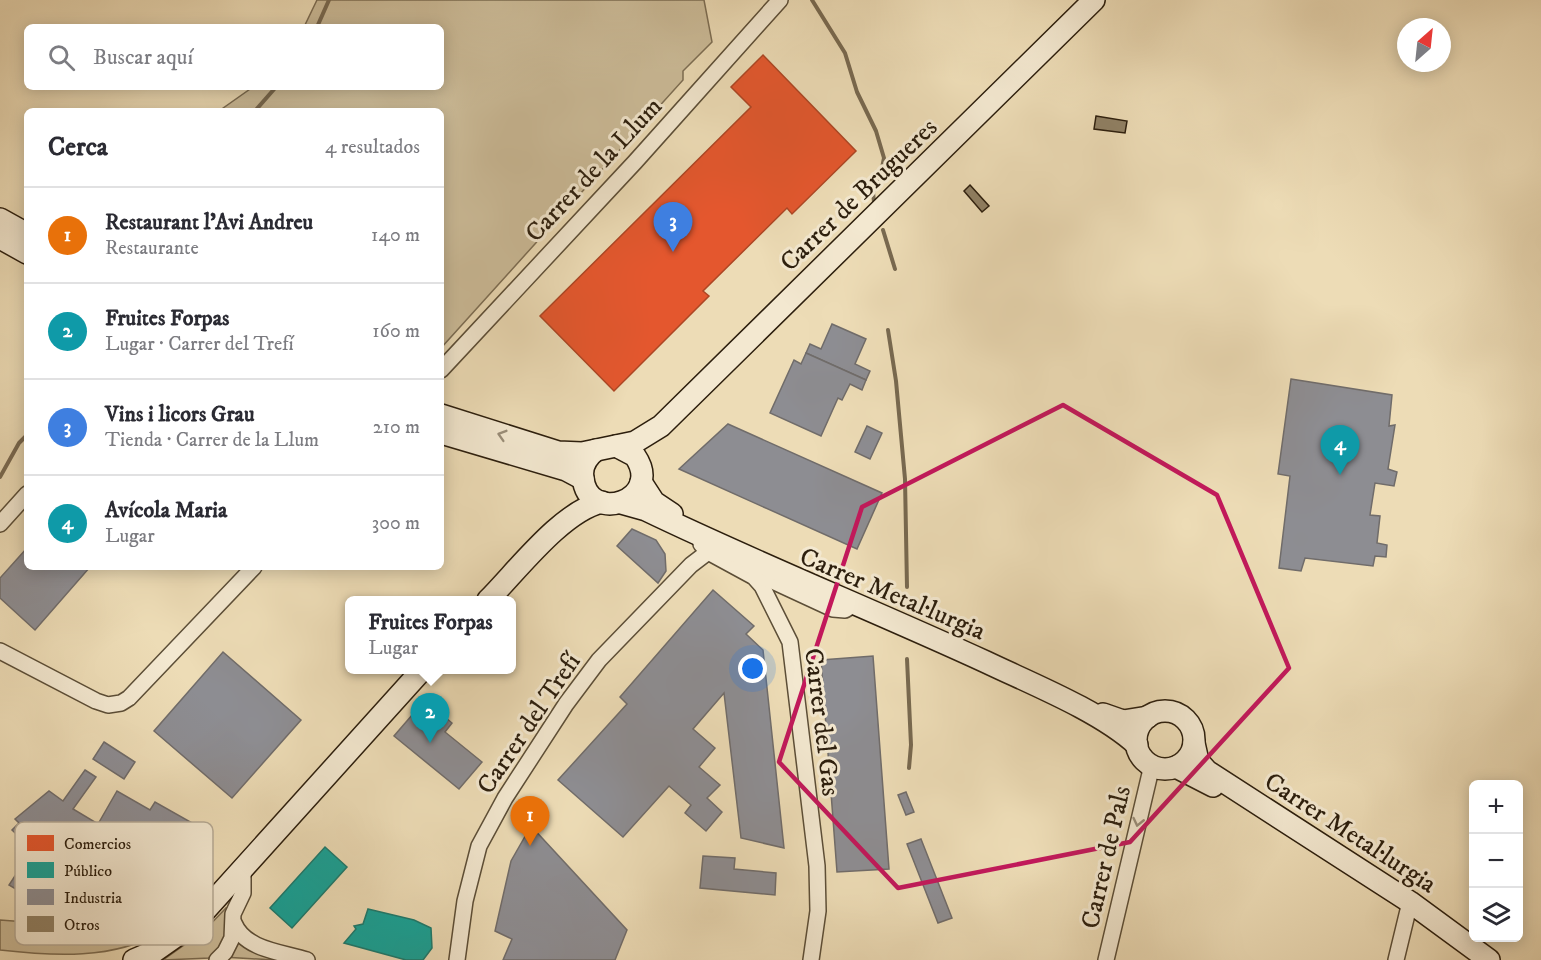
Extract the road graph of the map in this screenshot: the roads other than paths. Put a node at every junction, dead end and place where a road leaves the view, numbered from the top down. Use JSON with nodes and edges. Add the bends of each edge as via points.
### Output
{"nodes":[{"id":1,"x":780,"y":0,"type":"edge"},
{"id":2,"x":1094,"y":0,"type":"edge"},
{"id":3,"x":0,"y":219,"type":"edge"},
{"id":4,"x":0,"y":238,"type":"edge"},
{"id":5,"x":24,"y":244,"type":"edge"},
{"id":6,"x":24,"y":245,"type":"edge"},
{"id":7,"x":444,"y":366,"type":"edge"},
{"id":8,"x":444,"y":416,"type":"edge"},
{"id":9,"x":660,"y":426,"type":"junction"},
{"id":10,"x":444,"y":434,"type":"edge"},
{"id":11,"x":606,"y":448,"type":"junction"},
{"id":12,"x":555,"y":460,"type":"junction"},
{"id":13,"x":641,"y":476,"type":"junction"},
{"id":14,"x":583,"y":482,"type":"junction"},
{"id":15,"x":24,"y":497,"type":"edge"},
{"id":16,"x":611,"y":503,"type":"junction"},
{"id":17,"x":565,"y":521,"type":"junction"},
{"id":18,"x":0,"y":524,"type":"edge"},
{"id":19,"x":692,"y":532,"type":"junction"},
{"id":20,"x":708,"y":552,"type":"junction"},
{"id":21,"x":251,"y":570,"type":"edge"},
{"id":22,"x":754,"y":577,"type":"junction"},
{"id":23,"x":492,"y":596,"type":"edge"},
{"id":24,"x":853,"y":605,"type":"junction"},
{"id":25,"x":0,"y":651,"type":"edge"},
{"id":26,"x":418,"y":674,"type":"edge"},
{"id":27,"x":1148,"y":717,"type":"junction"},
{"id":28,"x":1194,"y":743,"type":"junction"},
{"id":29,"x":1137,"y":745,"type":"junction"},
{"id":30,"x":1152,"y":765,"type":"junction"},
{"id":31,"x":1176,"y":767,"type":"junction"},
{"id":32,"x":243,"y":871,"type":"junction"},
{"id":33,"x":213,"y":903,"type":"edge"},
{"id":34,"x":1408,"y":907,"type":"junction"},
{"id":35,"x":234,"y":923,"type":"junction"},
{"id":36,"x":165,"y":945,"type":"edge"},
{"id":37,"x":303,"y":959,"type":"edge"},
{"id":38,"x":134,"y":960,"type":"edge"},
{"id":39,"x":217,"y":960,"type":"edge"},
{"id":40,"x":284,"y":960,"type":"edge"},
{"id":41,"x":457,"y":960,"type":"edge"},
{"id":42,"x":812,"y":960,"type":"edge"},
{"id":43,"x":1106,"y":960,"type":"edge"},
{"id":44,"x":1395,"y":960,"type":"edge"},
{"id":45,"x":1472,"y":960,"type":"edge"},
{"id":46,"x":1489,"y":960,"type":"edge"}],
"edges":[{"from":1,"to":7,"type":"street","name":"Carrer de la Llum"},
{"from":2,"to":9,"type":"main road","name":"Carrer de Brugueres"},
{"from":3,"to":5,"type":"main road"},
{"from":4,"to":6,"type":"main road"},
{"from":12,"to":8,"type":"main road","one_way":true},
{"from":9,"to":11,"type":"main road","via":[[635,441]]},
{"from":9,"to":13,"type":"main road"},
{"from":10,"to":12,"type":"main road"},
{"from":11,"to":12,"type":"main road"},
{"from":11,"to":13,"type":"main road","via":[[635,456]]},
{"from":11,"to":14,"type":"main road","via":[[585,463]]},
{"from":12,"to":14,"type":"main road"},
{"from":13,"to":16,"type":"main road","via":[[631,497]]},
{"from":13,"to":27,"type":"main road","name":"Carrer Metal·lurgia","via":[[663,509],[898,613],[1104,714],[1123,722]]},
{"from":14,"to":16,"type":"main road","via":[[589,494]]},
{"from":14,"to":17,"type":"main road"},
{"from":15,"to":18,"type":"street"},
{"from":16,"to":17,"type":"main road","via":[[587,506]]},
{"from":16,"to":19,"type":"main road","name":"Carrer Metal·lurgia","via":[[646,510]]},
{"from":17,"to":23,"type":"main road"},
{"from":19,"to":20,"type":"street","name":"Carrer del Gas"},
{"from":19,"to":24,"type":"main road","name":"Carrer Metal·lurgia"},
{"from":20,"to":22,"type":"street","name":"Carrer del Gas"},
{"from":20,"to":41,"type":"street","name":"Carrer del Trefí","via":[[599,660],[505,798],[479,846],[460,928]]},
{"from":21,"to":25,"type":"street","via":[[147,682],[121,703],[108,705],[96,701]]},
{"from":22,"to":24,"type":"street","via":[[766,578],[833,609],[845,610]]},
{"from":22,"to":42,"type":"street","name":"Carrer del Gas","via":[[790,642],[794,667],[819,893]]},
{"from":24,"to":29,"type":"main road","name":"Carrer Metal·lurgia","via":[[1032,684],[1107,724]]},
{"from":26,"to":32,"type":"main road"},
{"from":27,"to":28,"type":"main road","via":[[1164,711],[1180,715],[1191,727]]},
{"from":27,"to":29,"type":"main road","via":[[1139,728]]},
{"from":28,"to":31,"type":"main road","via":[[1188,758]]},
{"from":28,"to":34,"type":"main road","name":"Carrer Metal·lurgia","via":[[1198,761],[1207,771]]},
{"from":29,"to":30,"type":"main road","via":[[1142,757]]},
{"from":30,"to":31,"type":"main road"},
{"from":30,"to":43,"type":"street","name":"Carrer de Pals","one_way":true},
{"from":31,"to":34,"type":"main road","name":"Carrer Metal·lurgia","via":[[1220,790]]},
{"from":32,"to":33,"type":"main road"},
{"from":32,"to":35,"type":"street","via":[[243,893],[234,909]]},
{"from":34,"to":44,"type":"street"},
{"from":34,"to":45,"type":"main road","name":"Carrer Metal·lurgia"},
{"from":34,"to":46,"type":"main road","name":"Carrer Metal·lurgia"},
{"from":35,"to":37,"type":"street","via":[[238,933],[250,942]]},
{"from":35,"to":39,"type":"street","via":[[232,938]]},
{"from":36,"to":38,"type":"main road"},
{"from":37,"to":40,"type":"street"}]}
